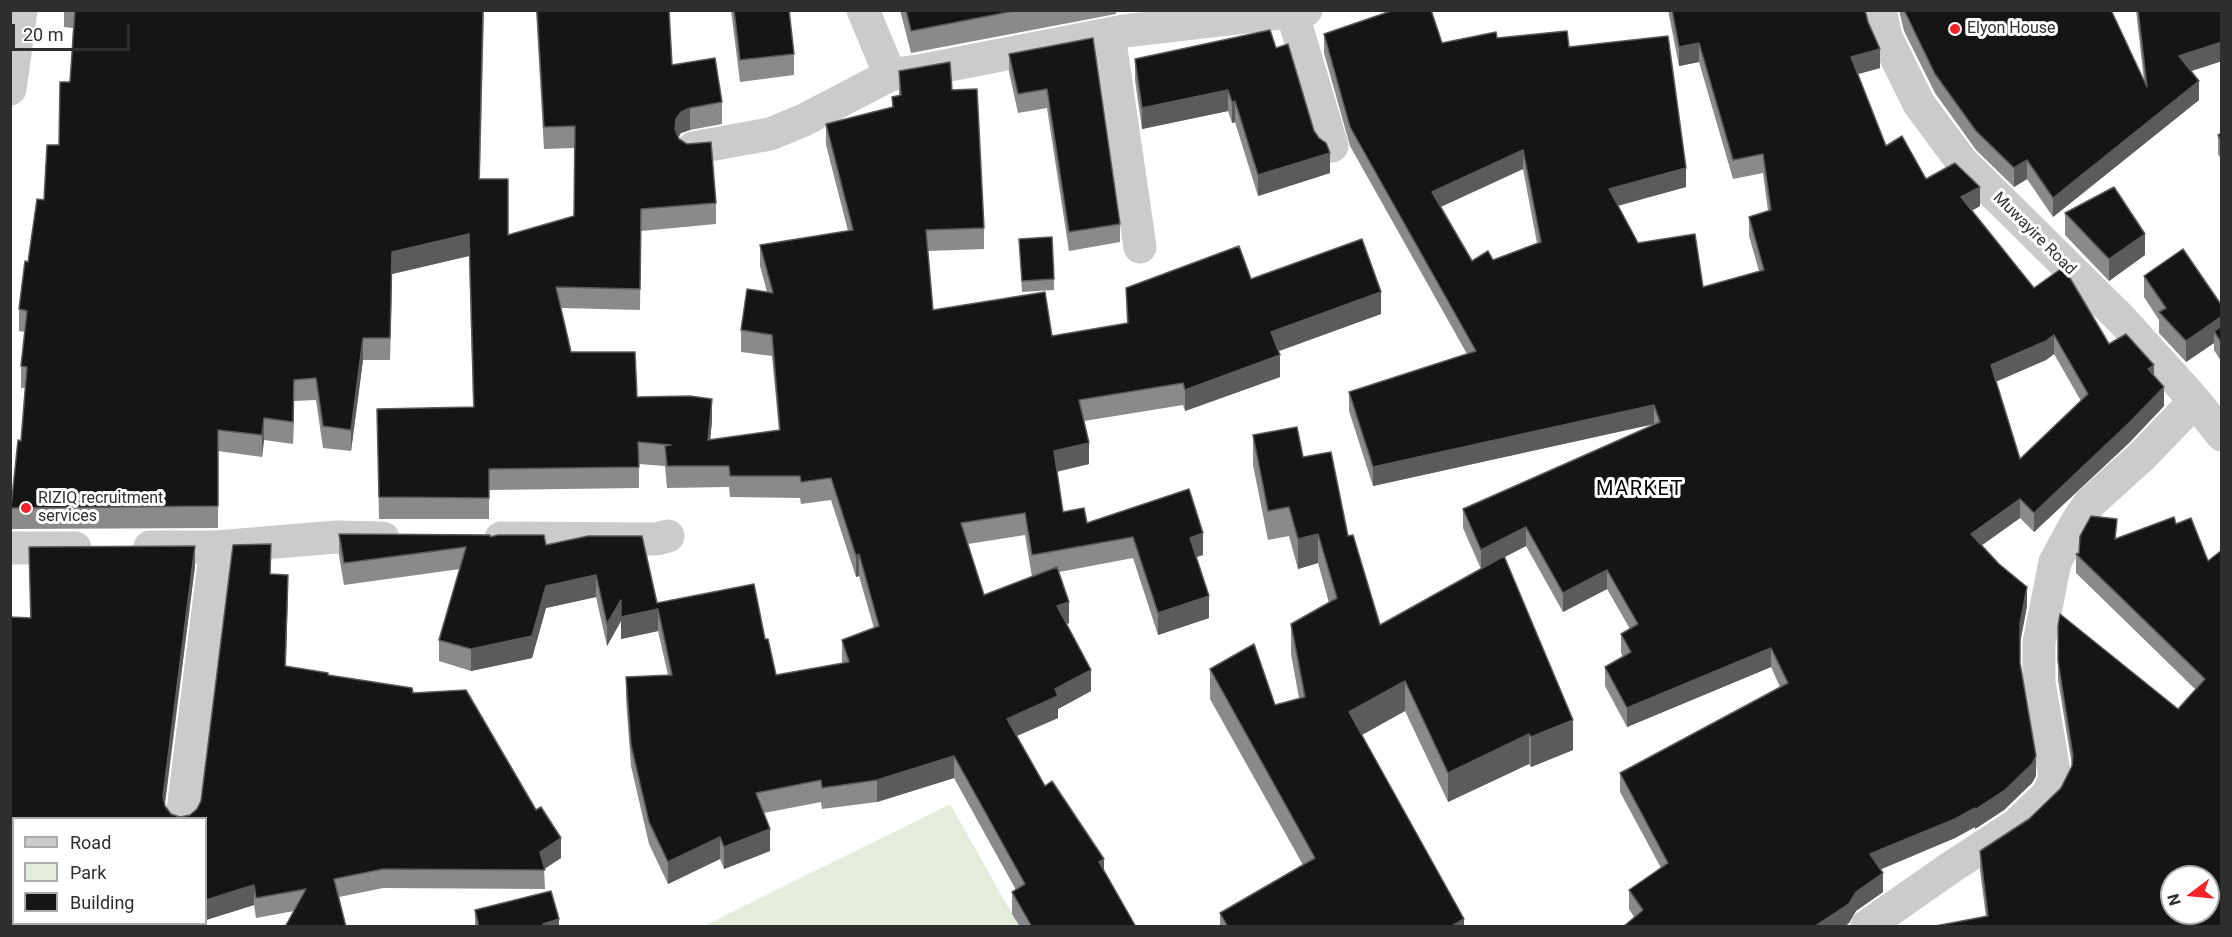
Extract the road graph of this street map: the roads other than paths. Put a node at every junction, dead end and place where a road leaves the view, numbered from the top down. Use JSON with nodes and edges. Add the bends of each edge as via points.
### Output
{"nodes":[{"id":1,"x":21,"y":10,"type":"edge"},
{"id":2,"x":863,"y":10,"type":"edge"},
{"id":3,"x":1880,"y":10,"type":"edge"},
{"id":4,"x":1299,"y":11,"type":"edge"},
{"id":5,"x":1117,"y":26,"type":"edge"},
{"id":6,"x":890,"y":75,"type":"junction"},
{"id":7,"x":10,"y":89,"type":"edge"},
{"id":8,"x":1332,"y":146,"type":"dead end"},
{"id":9,"x":693,"y":148,"type":"edge"},
{"id":10,"x":1140,"y":247,"type":"dead end"},
{"id":11,"x":2195,"y":401,"type":"junction"},
{"id":12,"x":2222,"y":435,"type":"edge"},
{"id":13,"x":668,"y":536,"type":"dead end"},
{"id":14,"x":407,"y":538,"type":"edge"},
{"id":15,"x":466,"y":538,"type":"edge"},
{"id":16,"x":216,"y":547,"type":"junction"},
{"id":17,"x":10,"y":548,"type":"edge"},
{"id":18,"x":182,"y":817,"type":"edge"},
{"id":19,"x":1867,"y":927,"type":"edge"}],
"edges":[{"from":1,"to":7,"type":"street"},
{"from":2,"to":6,"type":"street"},
{"from":3,"to":11,"type":"street","name":"Muwayire Road","via":[[1886,37],[1919,104],[1962,162],[2122,320]]},
{"from":4,"to":5,"type":"street"},
{"from":4,"to":8,"type":"street"},
{"from":5,"to":6,"type":"street"},
{"from":5,"to":10,"type":"street"},
{"from":6,"to":9,"type":"street","via":[[770,134]]},
{"from":11,"to":12,"type":"street","name":"Muwayire Road"},
{"from":11,"to":19,"type":"street","via":[[2089,504],[2055,562],[2039,643],[2039,682],[2055,778],[2048,794],[2016,825]]},
{"from":13,"to":15,"type":"street"},
{"from":14,"to":16,"type":"street","via":[[336,537]]},
{"from":16,"to":17,"type":"street"},
{"from":16,"to":18,"type":"street"}]}
